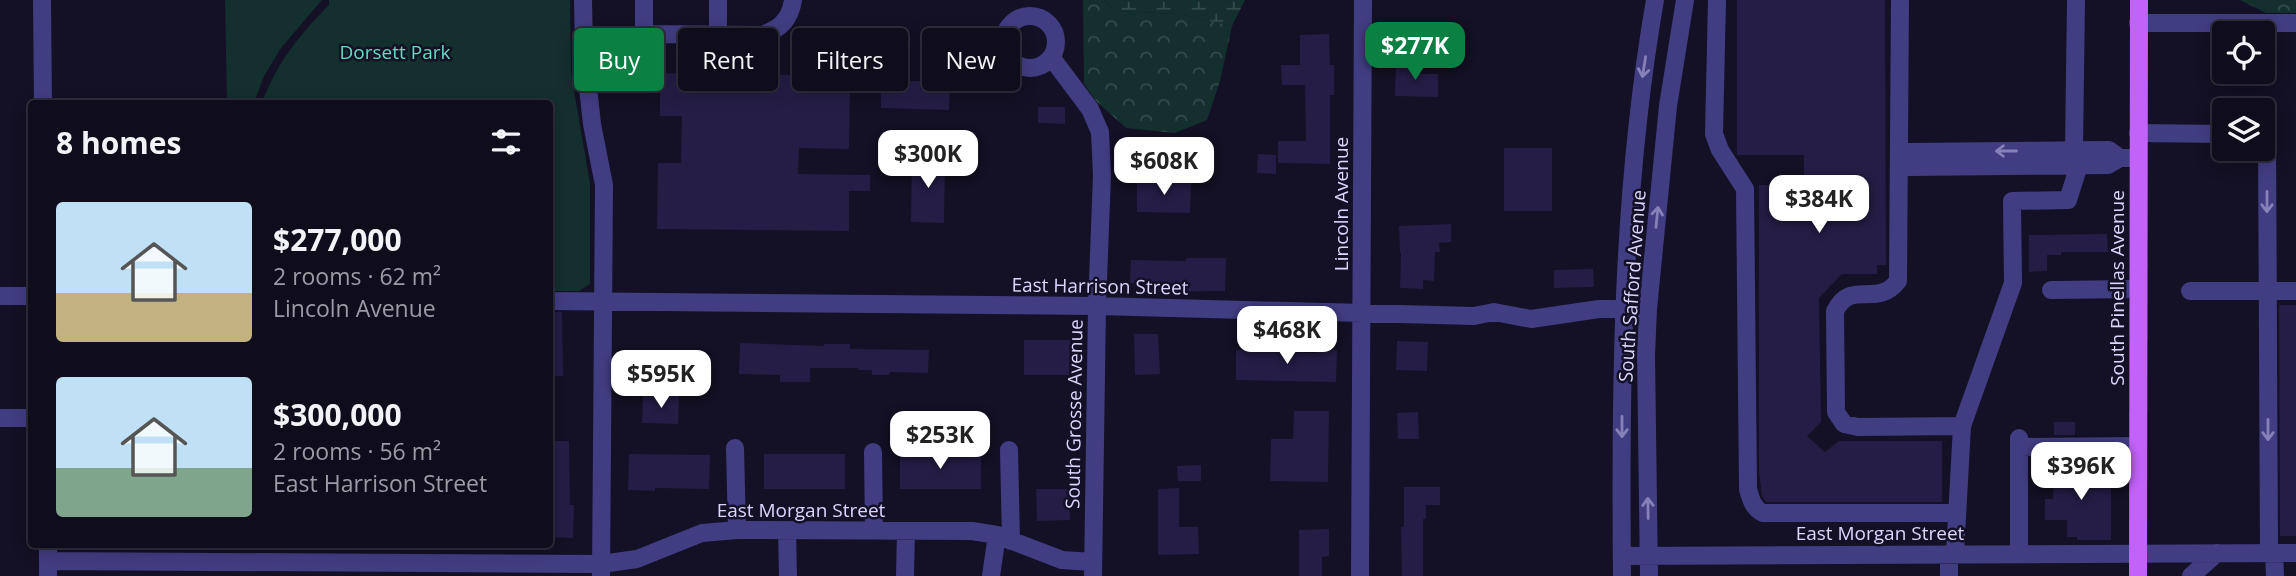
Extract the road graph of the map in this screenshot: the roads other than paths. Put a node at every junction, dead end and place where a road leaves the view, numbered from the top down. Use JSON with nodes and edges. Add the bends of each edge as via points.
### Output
{"nodes":[{"id":1,"x":42,"y":0,"type":"edge"},
{"id":2,"x":583,"y":0,"type":"edge"},
{"id":3,"x":644,"y":0,"type":"edge"},
{"id":4,"x":718,"y":0,"type":"edge"},
{"id":5,"x":793,"y":0,"type":"edge"},
{"id":6,"x":1363,"y":0,"type":"edge"},
{"id":7,"x":1655,"y":0,"type":"edge"},
{"id":8,"x":1685,"y":0,"type":"edge"},
{"id":9,"x":1717,"y":0,"type":"edge"},
{"id":10,"x":1900,"y":0,"type":"edge"},
{"id":11,"x":2076,"y":0,"type":"edge"},
{"id":12,"x":2138,"y":0,"type":"edge"},
{"id":13,"x":2138,"y":23,"type":"junction"},
{"id":14,"x":2296,"y":23,"type":"edge"},
{"id":15,"x":584,"y":28,"type":"edge"},
{"id":16,"x":644,"y":28,"type":"edge"},
{"id":17,"x":718,"y":28,"type":"edge"},
{"id":18,"x":778,"y":29,"type":"edge"},
{"id":19,"x":1051,"y":57,"type":"dead end"},
{"id":20,"x":589,"y":91,"type":"edge"},
{"id":21,"x":43,"y":100,"type":"edge"},
{"id":22,"x":2138,"y":132,"type":"junction"},
{"id":23,"x":2212,"y":134,"type":"edge"},
{"id":24,"x":1900,"y":158,"type":"junction"},
{"id":25,"x":2077,"y":158,"type":"junction"},
{"id":26,"x":2129,"y":158,"type":"junction"},
{"id":27,"x":2265,"y":161,"type":"edge"},
{"id":28,"x":2051,"y":289,"type":"dead end"},
{"id":29,"x":2138,"y":289,"type":"junction"},
{"id":30,"x":2190,"y":291,"type":"dead end"},
{"id":31,"x":2267,"y":291,"type":"junction"},
{"id":32,"x":2296,"y":291,"type":"edge"},
{"id":33,"x":0,"y":296,"type":"edge"},
{"id":34,"x":28,"y":296,"type":"edge"},
{"id":35,"x":553,"y":301,"type":"edge"},
{"id":36,"x":604,"y":302,"type":"junction"},
{"id":37,"x":1097,"y":306,"type":"junction"},
{"id":38,"x":1625,"y":309,"type":"junction"},
{"id":39,"x":1648,"y":309,"type":"junction"},
{"id":40,"x":1362,"y":312,"type":"junction"},
{"id":41,"x":0,"y":418,"type":"edge"},
{"id":42,"x":28,"y":418,"type":"edge"},
{"id":43,"x":1962,"y":426,"type":"junction"},
{"id":44,"x":2138,"y":446,"type":"junction"},
{"id":45,"x":735,"y":448,"type":"dead end"},
{"id":46,"x":1009,"y":450,"type":"dead end"},
{"id":47,"x":873,"y":452,"type":"dead end"},
{"id":48,"x":1955,"y":513,"type":"junction"},
{"id":49,"x":737,"y":530,"type":"junction"},
{"id":50,"x":788,"y":531,"type":"junction"},
{"id":51,"x":874,"y":531,"type":"junction"},
{"id":52,"x":906,"y":531,"type":"junction"},
{"id":53,"x":1004,"y":538,"type":"junction"},
{"id":54,"x":2138,"y":552,"type":"junction"},
{"id":55,"x":2019,"y":553,"type":"junction"},
{"id":56,"x":2217,"y":553,"type":"junction"},
{"id":57,"x":2272,"y":553,"type":"junction"},
{"id":58,"x":2296,"y":553,"type":"edge"},
{"id":59,"x":1952,"y":554,"type":"junction"},
{"id":60,"x":1622,"y":556,"type":"junction"},
{"id":61,"x":1649,"y":556,"type":"junction"},
{"id":62,"x":48,"y":560,"type":"edge"},
{"id":63,"x":1093,"y":569,"type":"edge"},
{"id":64,"x":601,"y":570,"type":"edge"},
{"id":65,"x":788,"y":576,"type":"edge"},
{"id":66,"x":905,"y":576,"type":"edge"},
{"id":67,"x":991,"y":576,"type":"edge"},
{"id":68,"x":1360,"y":576,"type":"edge"},
{"id":69,"x":1622,"y":576,"type":"edge"},
{"id":70,"x":1649,"y":576,"type":"edge"},
{"id":71,"x":1949,"y":576,"type":"edge"},
{"id":72,"x":2138,"y":576,"type":"edge"},
{"id":73,"x":2191,"y":576,"type":"edge"},
{"id":74,"x":2275,"y":576,"type":"edge"}],
"edges":[{"from":1,"to":21,"type":"street"},
{"from":2,"to":15,"type":"street"},
{"from":3,"to":16,"type":"street"},
{"from":4,"to":17,"type":"street"},
{"from":5,"to":18,"type":"street","via":[[792,12]]},
{"from":6,"to":40,"type":"street","name":"Lincoln Avenue"},
{"from":7,"to":38,"type":"street","name":"South Safford Avenue","one_way":true,"via":[[1636,129]]},
{"from":39,"to":8,"type":"street","name":"South Safford Avenue","one_way":true,"via":[[1668,106]]},
{"from":9,"to":48,"type":"street","via":[[1714,134],[1745,189],[1751,500],[1763,513]]},
{"from":10,"to":24,"type":"street"},
{"from":11,"to":25,"type":"street"},
{"from":12,"to":13,"type":"main road","name":"South Pinellas Avenue"},
{"from":13,"to":14,"type":"street"},
{"from":13,"to":22,"type":"main road","name":"South Pinellas Avenue"},
{"from":19,"to":37,"type":"street","name":"South Grosse Avenue","via":[[1090,109],[1100,132]]},
{"from":20,"to":36,"type":"street","via":[[604,185]]},
{"from":22,"to":23,"type":"street"},
{"from":22,"to":26,"type":"main road","name":"South Pinellas Avenue"},
{"from":24,"to":25,"type":"street","via":[[1909,152]]},
{"from":24,"to":43,"type":"street","via":[[1898,281],[1881,294],[1849,295],[1835,311],[1836,412],[1844,424],[1858,427]]},
{"from":25,"to":26,"type":"street","via":[[2109,150]]},
{"from":25,"to":43,"type":"street","via":[[2068,200],[2012,201],[2013,283]]},
{"from":26,"to":29,"type":"main road","name":"South Pinellas Avenue"},
{"from":27,"to":31,"type":"street","one_way":true},
{"from":28,"to":29,"type":"street"},
{"from":29,"to":44,"type":"main road","name":"South Pinellas Avenue"},
{"from":30,"to":31,"type":"street"},
{"from":31,"to":32,"type":"street"},
{"from":31,"to":57,"type":"street","one_way":true},
{"from":33,"to":34,"type":"street"},
{"from":35,"to":36,"type":"street","name":"East Harrison Street"},
{"from":36,"to":37,"type":"street","name":"East Harrison Street"},
{"from":36,"to":64,"type":"street"},
{"from":37,"to":40,"type":"street","name":"East Harrison Street"},
{"from":37,"to":63,"type":"street","name":"South Grosse Avenue"},
{"from":38,"to":39,"type":"street","name":"East Harrison Street"},
{"from":38,"to":40,"type":"street","name":"East Harrison Street","via":[[1531,318],[1494,312],[1474,316]]},
{"from":38,"to":60,"type":"street","name":"South Safford Avenue","one_way":true},
{"from":61,"to":39,"type":"street","name":"South Safford Avenue","one_way":true},
{"from":40,"to":68,"type":"street","name":"Lincoln Avenue"},
{"from":41,"to":42,"type":"street"},
{"from":43,"to":48,"type":"street"},
{"from":44,"to":54,"type":"main road","name":"South Pinellas Avenue"},
{"from":44,"to":55,"type":"street","via":[[2019,442]]},
{"from":45,"to":49,"type":"street"},
{"from":46,"to":53,"type":"street"},
{"from":47,"to":51,"type":"street"},
{"from":48,"to":59,"type":"street"},
{"from":49,"to":50,"type":"street","name":"East Morgan Street"},
{"from":49,"to":64,"type":"street","name":"East Morgan Street","via":[[702,533]]},
{"from":50,"to":51,"type":"street","name":"East Morgan Street"},
{"from":50,"to":65,"type":"street"},
{"from":51,"to":52,"type":"street","name":"East Morgan Street"},
{"from":52,"to":53,"type":"street","name":"East Morgan Street","via":[[972,531]]},
{"from":52,"to":66,"type":"street"},
{"from":53,"to":63,"type":"street","name":"East Morgan Street"},
{"from":53,"to":67,"type":"street"},
{"from":54,"to":55,"type":"street","name":"East Morgan Street"},
{"from":54,"to":56,"type":"street","name":"East Morgan Street"},
{"from":54,"to":72,"type":"main road","name":"South Pinellas Avenue"},
{"from":55,"to":59,"type":"street","name":"East Morgan Street"},
{"from":56,"to":57,"type":"street","name":"East Morgan Street"},
{"from":56,"to":73,"type":"street"},
{"from":57,"to":58,"type":"street","name":"East Morgan Street"},
{"from":57,"to":74,"type":"street"},
{"from":59,"to":61,"type":"street","name":"East Morgan Street"},
{"from":59,"to":71,"type":"street"},
{"from":60,"to":61,"type":"street","name":"East Morgan Street"},
{"from":60,"to":69,"type":"street","name":"South Safford Avenue"},
{"from":61,"to":70,"type":"street","name":"South Safford Avenue"},
{"from":62,"to":64,"type":"street","name":"East Morgan Street"}]}
